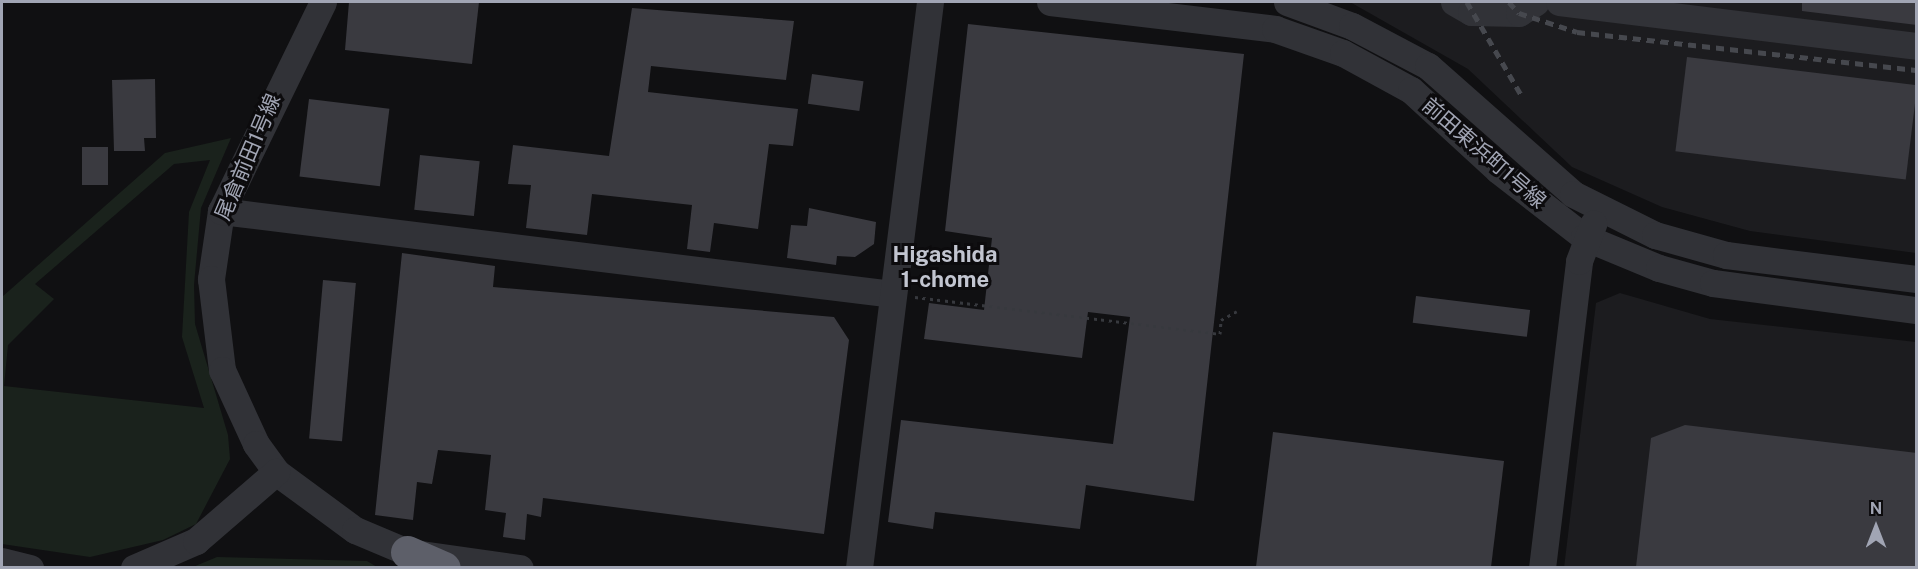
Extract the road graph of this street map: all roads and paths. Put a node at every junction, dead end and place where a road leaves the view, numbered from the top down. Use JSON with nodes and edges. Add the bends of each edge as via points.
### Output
{"nodes":[{"id":1,"x":323,"y":2,"type":"edge"},
{"id":2,"x":930,"y":2,"type":"edge"},
{"id":3,"x":1050,"y":2,"type":"edge"},
{"id":4,"x":1298,"y":2,"type":"edge"},
{"id":5,"x":1454,"y":2,"type":"edge"},
{"id":6,"x":1536,"y":2,"type":"edge"},
{"id":7,"x":1559,"y":2,"type":"edge"},
{"id":8,"x":1275,"y":29,"type":"junction"},
{"id":9,"x":1917,"y":46,"type":"edge"},
{"id":10,"x":1602,"y":210,"type":"junction"},
{"id":11,"x":221,"y":211,"type":"junction"},
{"id":12,"x":1584,"y":237,"type":"junction"},
{"id":13,"x":1917,"y":279,"type":"edge"},
{"id":14,"x":892,"y":294,"type":"junction"},
{"id":15,"x":1917,"y":310,"type":"edge"},
{"id":16,"x":1237,"y":311,"type":"dead end"},
{"id":17,"x":276,"y":472,"type":"junction"},
{"id":18,"x":408,"y":552,"type":"junction"},
{"id":19,"x":2,"y":561,"type":"edge"},
{"id":20,"x":30,"y":567,"type":"edge"},
{"id":21,"x":134,"y":567,"type":"edge"},
{"id":22,"x":444,"y":567,"type":"edge"},
{"id":23,"x":520,"y":567,"type":"edge"},
{"id":24,"x":859,"y":567,"type":"edge"},
{"id":25,"x":1542,"y":567,"type":"edge"}],
"edges":[{"from":1,"to":11,"type":"street","name":"尾倉前田1号線"},
{"from":2,"to":14,"type":"street"},
{"from":3,"to":8,"type":"street","name":"前田東浜町1号線"},
{"from":4,"to":8,"type":"street"},
{"from":4,"to":10,"type":"street","name":"前田東浜町1号線","via":[[1428,66],[1489,115],[1543,171]]},
{"from":5,"to":6,"type":"street","via":[[1471,12],[1520,13]]},
{"from":7,"to":9,"type":"street"},
{"from":8,"to":12,"type":"street","name":"前田東浜町1号線","via":[[1343,53],[1411,90],[1498,170]]},
{"from":10,"to":12,"type":"street"},
{"from":10,"to":13,"type":"street","name":"前田東浜町1号線","via":[[1655,235],[1726,255]]},
{"from":11,"to":14,"type":"street"},
{"from":11,"to":17,"type":"street","name":"尾倉前田1号線","via":[[211,279],[222,370],[256,444]]},
{"from":12,"to":15,"type":"street","name":"前田東浜町1号線","via":[[1713,283]]},
{"from":12,"to":25,"type":"street"},
{"from":14,"to":16,"type":"path","via":[[1220,334],[1221,320]]},
{"from":14,"to":24,"type":"street"},
{"from":17,"to":18,"type":"street","name":"尾倉前田1号線","via":[[355,530]]},
{"from":17,"to":21,"type":"street","via":[[196,541]]},
{"from":18,"to":22,"type":"highway"},
{"from":18,"to":23,"type":"street","name":"尾倉前田1号線"},
{"from":19,"to":20,"type":"street"}]}
